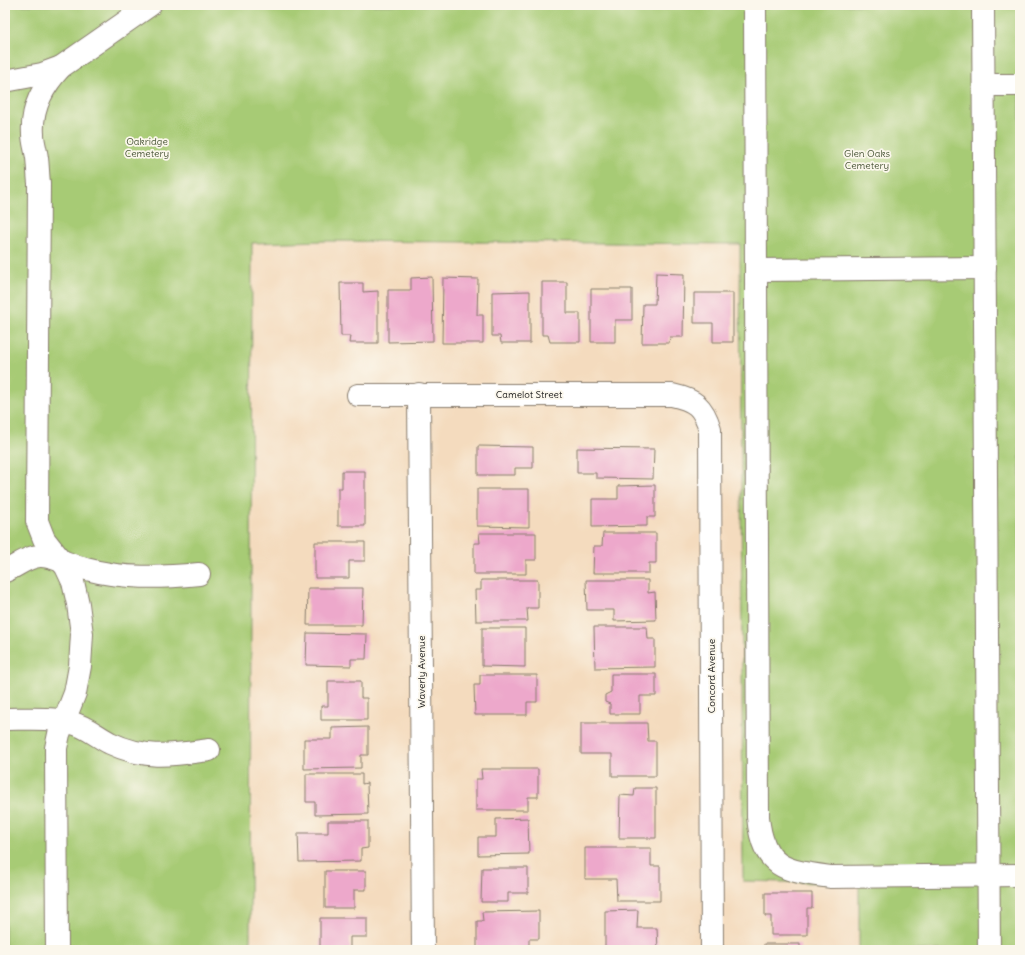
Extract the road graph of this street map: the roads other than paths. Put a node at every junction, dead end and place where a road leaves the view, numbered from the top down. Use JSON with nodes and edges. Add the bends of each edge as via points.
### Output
{"nodes":[{"id":1,"x":150,"y":5,"type":"edge"},
{"id":2,"x":755,"y":5,"type":"edge"},
{"id":3,"x":984,"y":5,"type":"edge"},
{"id":4,"x":61,"y":67,"type":"junction"},
{"id":5,"x":5,"y":81,"type":"edge"},
{"id":6,"x":984,"y":85,"type":"junction"},
{"id":7,"x":1020,"y":85,"type":"edge"},
{"id":8,"x":985,"y":268,"type":"junction"},
{"id":9,"x":756,"y":270,"type":"junction"},
{"id":10,"x":420,"y":394,"type":"junction"},
{"id":11,"x":358,"y":395,"type":"dead end"},
{"id":12,"x":698,"y":405,"type":"joint"},
{"id":13,"x":62,"y":561,"type":"junction"},
{"id":14,"x":5,"y":571,"type":"edge"},
{"id":15,"x":199,"y":574,"type":"dead end"},
{"id":16,"x":5,"y":719,"type":"edge"},
{"id":17,"x":64,"y":721,"type":"junction"},
{"id":18,"x":209,"y":750,"type":"dead end"},
{"id":19,"x":989,"y":875,"type":"junction"},
{"id":20,"x":1020,"y":875,"type":"edge"},
{"id":21,"x":57,"y":950,"type":"edge"},
{"id":22,"x":423,"y":950,"type":"edge"},
{"id":23,"x":712,"y":950,"type":"edge"},
{"id":24,"x":989,"y":950,"type":"edge"}],
"edges":[{"from":1,"to":4,"type":"street"},
{"from":2,"to":9,"type":"street"},
{"from":3,"to":6,"type":"street"},
{"from":4,"to":5,"type":"street","via":[[42,74]]},
{"from":4,"to":13,"type":"street","via":[[49,79],[41,94],[34,112],[33,133],[39,183],[37,521],[44,539]]},
{"from":6,"to":7,"type":"street"},
{"from":6,"to":8,"type":"street"},
{"from":8,"to":9,"type":"street"},
{"from":8,"to":19,"type":"street"},
{"from":9,"to":19,"type":"street","via":[[758,817],[764,844],[769,856],[777,864],[788,870],[806,874],[831,877]]},
{"from":10,"to":11,"type":"street","name":"Camelot Street"},
{"from":10,"to":12,"type":"street","name":"Camelot Street","via":[[672,395],[686,398]]},
{"from":10,"to":22,"type":"street","name":"Waverly Avenue"},
{"from":12,"to":23,"type":"street","name":"Concord Avenue","via":[[706,416],[710,429]]},
{"from":13,"to":14,"type":"street","via":[[41,556],[26,560]]},
{"from":13,"to":15,"type":"street","via":[[112,575],[171,577]]},
{"from":13,"to":17,"type":"street","via":[[73,582],[82,634],[75,693]]},
{"from":16,"to":17,"type":"street"},
{"from":17,"to":18,"type":"street","via":[[74,723],[132,752],[156,756]]},
{"from":17,"to":21,"type":"street","via":[[56,748]]},
{"from":19,"to":20,"type":"street"},
{"from":19,"to":24,"type":"street"}]}
